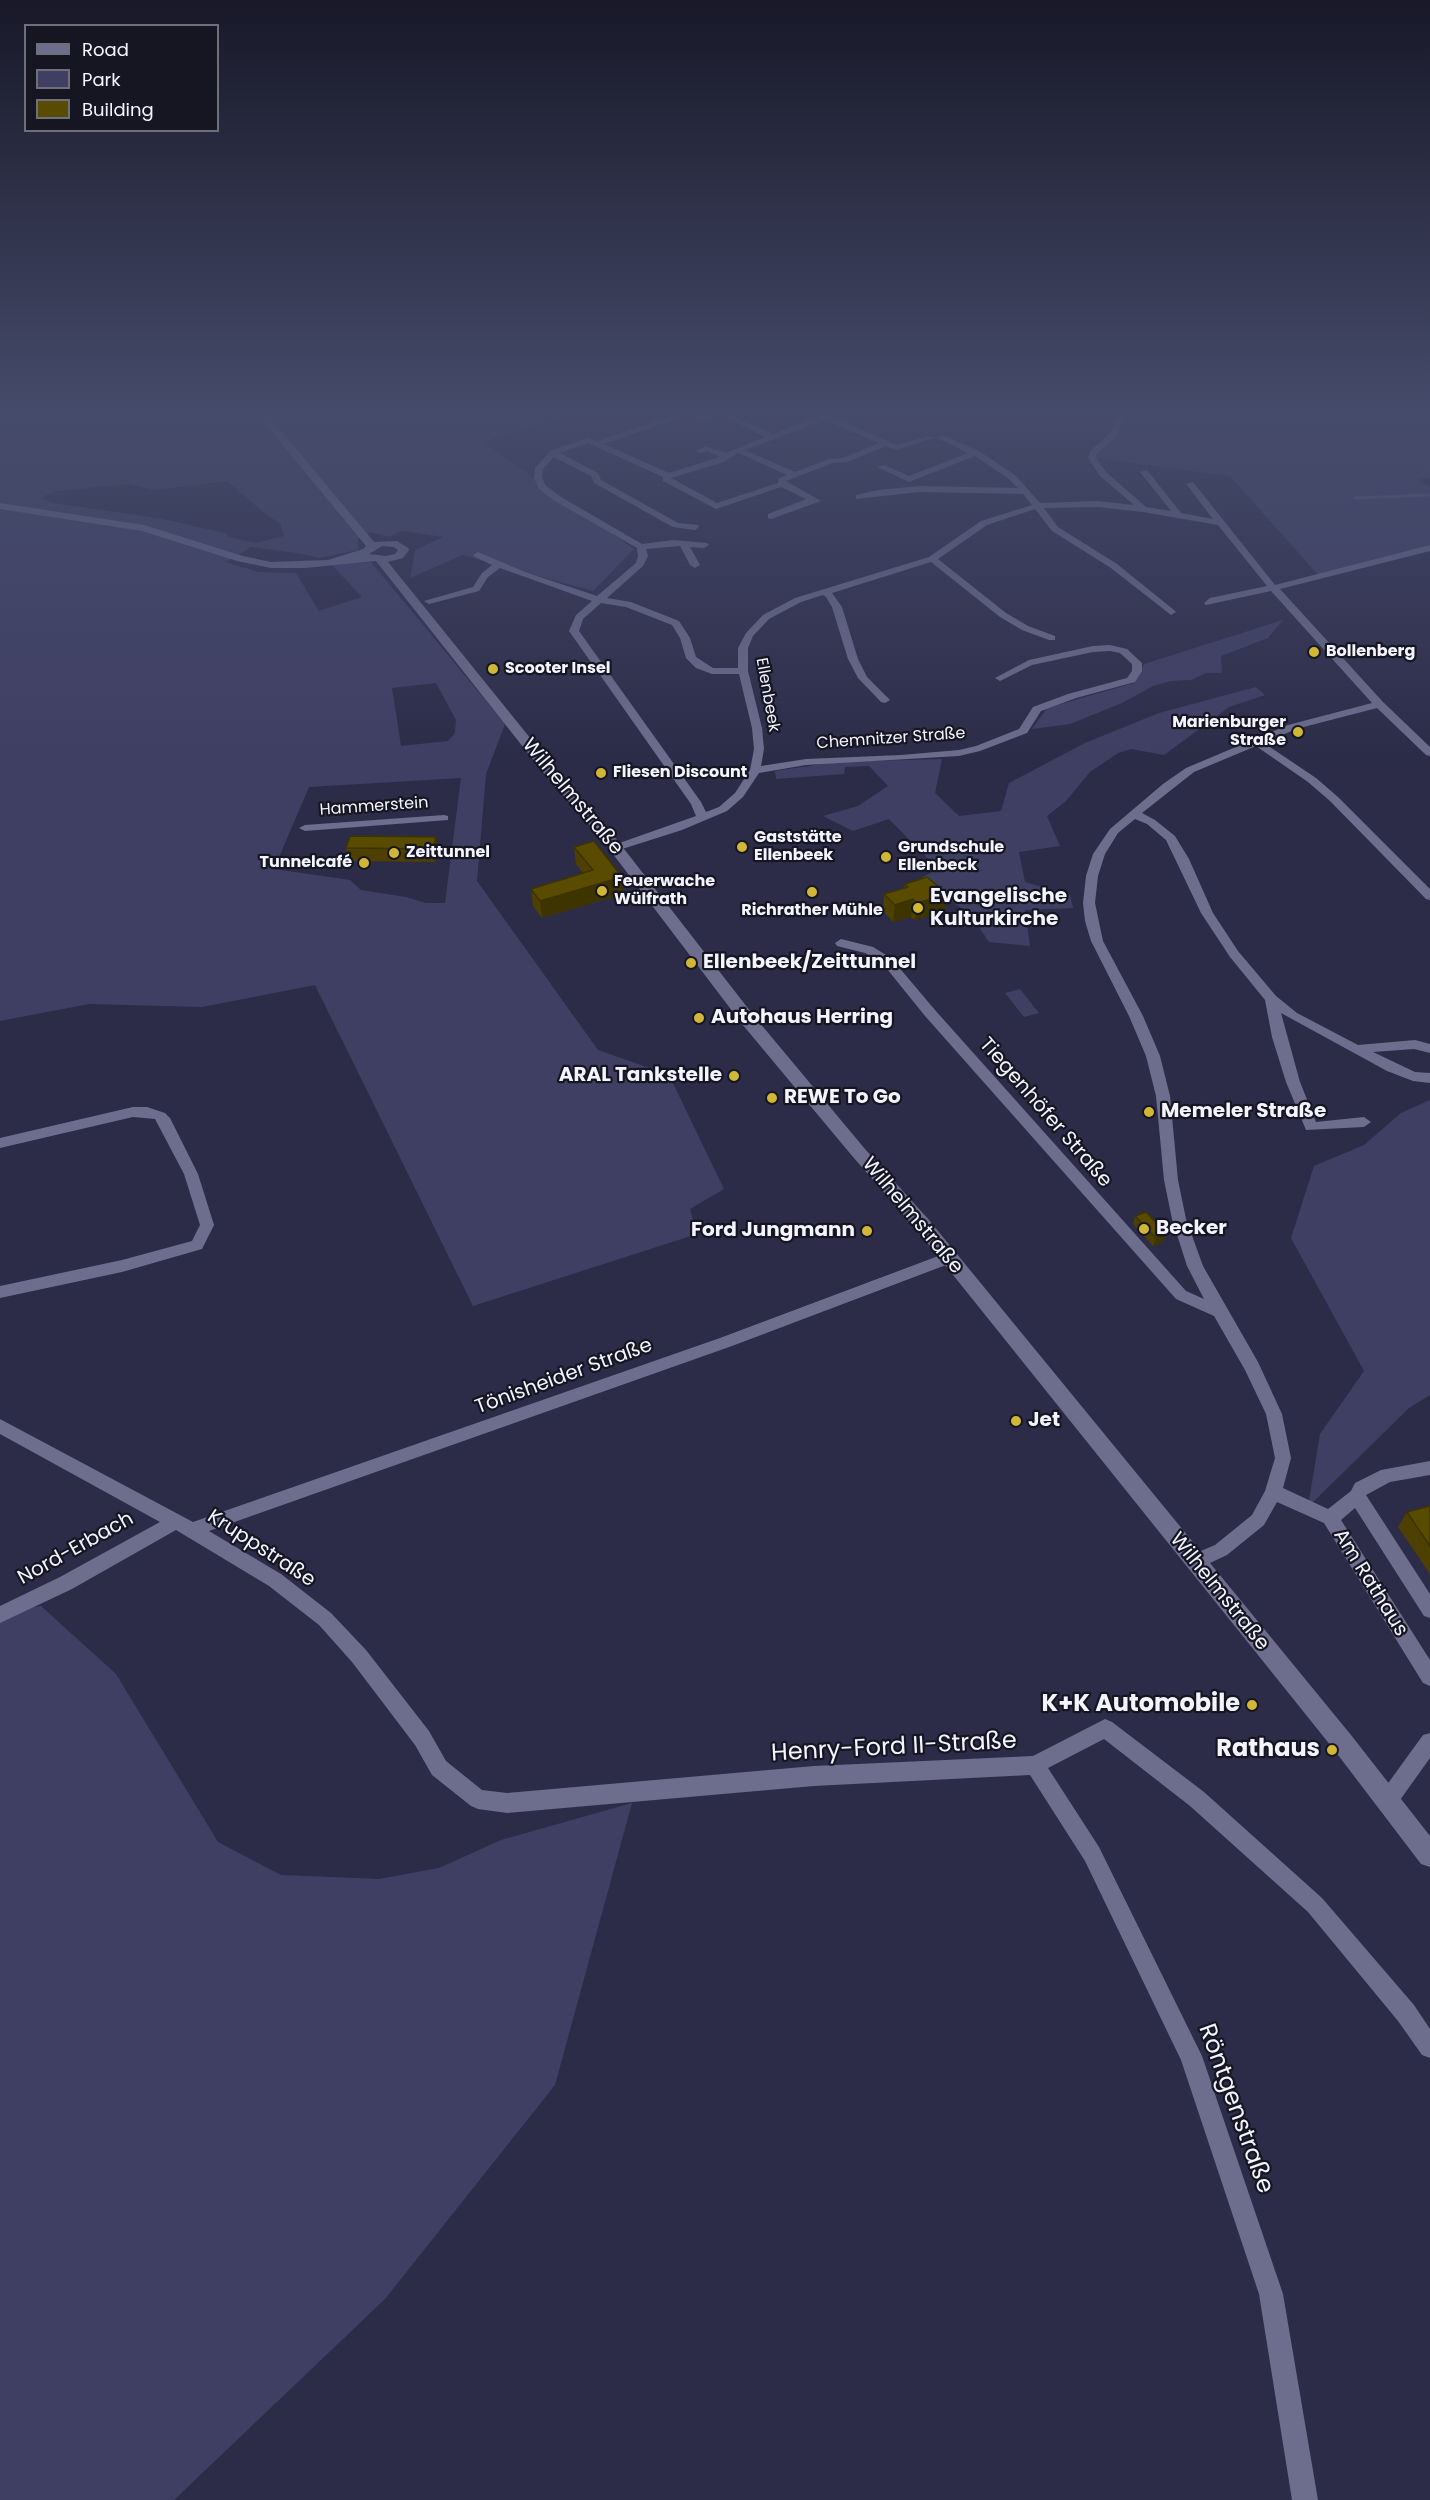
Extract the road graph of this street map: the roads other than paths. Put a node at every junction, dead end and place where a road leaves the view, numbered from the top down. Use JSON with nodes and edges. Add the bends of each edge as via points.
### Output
{"nodes":[{"id":1,"x":156,"y":532,"type":"edge"},
{"id":2,"x":360,"y":532,"type":"edge"},
{"id":3,"x":614,"y":532,"type":"edge"},
{"id":4,"x":971,"y":532,"type":"edge"},
{"id":5,"x":1059,"y":532,"type":"edge"},
{"id":6,"x":1228,"y":532,"type":"edge"},
{"id":7,"x":683,"y":543,"type":"junction"},
{"id":8,"x":704,"y":545,"type":"dead end"},
{"id":9,"x":641,"y":547,"type":"junction"},
{"id":10,"x":1430,"y":548,"type":"edge"},
{"id":11,"x":371,"y":552,"type":"junction"},
{"id":12,"x":478,"y":555,"type":"dead end"},
{"id":13,"x":394,"y":558,"type":"junction"},
{"id":14,"x":932,"y":559,"type":"junction"},
{"id":15,"x":499,"y":564,"type":"junction"},
{"id":16,"x":695,"y":565,"type":"dead end"},
{"id":17,"x":394,"y":577,"type":"junction"},
{"id":18,"x":1273,"y":588,"type":"junction"},
{"id":19,"x":824,"y":592,"type":"junction"},
{"id":20,"x":600,"y":600,"type":"junction"},
{"id":21,"x":429,"y":601,"type":"dead end"},
{"id":22,"x":1209,"y":603,"type":"dead end"},
{"id":23,"x":1171,"y":612,"type":"dead end"},
{"id":24,"x":1052,"y":638,"type":"dead end"},
{"id":25,"x":743,"y":671,"type":"junction"},
{"id":26,"x":1000,"y":678,"type":"dead end"},
{"id":27,"x":885,"y":700,"type":"dead end"},
{"id":28,"x":1379,"y":704,"type":"junction"},
{"id":29,"x":1255,"y":741,"type":"junction"},
{"id":30,"x":1430,"y":753,"type":"edge"},
{"id":31,"x":755,"y":770,"type":"junction"},
{"id":32,"x":1134,"y":814,"type":"junction"},
{"id":33,"x":444,"y":818,"type":"dead end"},
{"id":34,"x":702,"y":818,"type":"junction"},
{"id":35,"x":305,"y":828,"type":"dead end"},
{"id":36,"x":615,"y":848,"type":"junction"},
{"id":37,"x":1430,"y":896,"type":"edge"},
{"id":38,"x":841,"y":943,"type":"dead end"},
{"id":39,"x":1271,"y":999,"type":"junction"},
{"id":40,"x":1358,"y":1048,"type":"junction"},
{"id":41,"x":1430,"y":1049,"type":"edge"},
{"id":42,"x":1430,"y":1078,"type":"edge"},
{"id":43,"x":1364,"y":1122,"type":"dead end"},
{"id":44,"x":0,"y":1143,"type":"edge"},
{"id":45,"x":949,"y":1258,"type":"junction"},
{"id":46,"x":0,"y":1292,"type":"edge"},
{"id":47,"x":1219,"y":1312,"type":"junction"},
{"id":48,"x":0,"y":1426,"type":"edge"},
{"id":49,"x":1430,"y":1468,"type":"edge"},
{"id":50,"x":1273,"y":1492,"type":"junction"},
{"id":51,"x":1357,"y":1497,"type":"junction"},
{"id":52,"x":1330,"y":1518,"type":"junction"},
{"id":53,"x":174,"y":1523,"type":"junction"},
{"id":54,"x":192,"y":1530,"type":"junction"},
{"id":55,"x":1195,"y":1562,"type":"junction"},
{"id":56,"x":1430,"y":1610,"type":"edge"},
{"id":57,"x":0,"y":1615,"type":"edge"},
{"id":58,"x":1430,"y":1677,"type":"edge"},
{"id":59,"x":1430,"y":1742,"type":"edge"},
{"id":60,"x":1035,"y":1765,"type":"junction"},
{"id":61,"x":1388,"y":1800,"type":"junction"},
{"id":62,"x":507,"y":1803,"type":"joint"},
{"id":63,"x":1430,"y":1855,"type":"edge"},
{"id":64,"x":1430,"y":2048,"type":"edge"},
{"id":65,"x":1305,"y":2500,"type":"edge"}],
"edges":[{"from":1,"to":11,"type":"main road","via":[[260,563],[285,566],[329,563]]},
{"from":2,"to":11,"type":"main road","name":"Wilhelmstraße"},
{"from":3,"to":9,"type":"street"},
{"from":4,"to":14,"type":"street","name":"Ellenbeek"},
{"from":5,"to":23,"type":"street","via":[[1114,566]]},
{"from":6,"to":18,"type":"street"},
{"from":7,"to":8,"type":"street"},
{"from":7,"to":9,"type":"street"},
{"from":7,"to":16,"type":"street"},
{"from":9,"to":20,"type":"street","via":[[640,564]]},
{"from":10,"to":18,"type":"street"},
{"from":11,"to":13,"type":"main road"},
{"from":11,"to":13,"type":"main road","via":[[393,543],[402,547],[403,553]]},
{"from":11,"to":17,"type":"main road","name":"Wilhelmstraße"},
{"from":12,"to":15,"type":"street"},
{"from":13,"to":17,"type":"main road"},
{"from":14,"to":19,"type":"street","name":"Ellenbeek"},
{"from":14,"to":24,"type":"street","via":[[1003,615]]},
{"from":15,"to":20,"type":"street"},
{"from":15,"to":21,"type":"street","via":[[484,575],[476,589]]},
{"from":17,"to":36,"type":"main road","name":"Wilhelmstraße"},
{"from":18,"to":22,"type":"street"},
{"from":18,"to":28,"type":"street"},
{"from":19,"to":25,"type":"street","name":"Ellenbeek","via":[[766,617],[743,648]]},
{"from":19,"to":27,"type":"street","via":[[837,607],[863,678]]},
{"from":20,"to":25,"type":"street","via":[[636,606],[676,623],[691,658],[700,666],[712,671]]},
{"from":20,"to":34,"type":"street","via":[[579,617],[574,631],[697,804]]},
{"from":25,"to":31,"type":"street","name":"Ellenbeek","via":[[757,729]]},
{"from":26,"to":31,"type":"street","name":"Chemnitzer Straße","via":[[1029,663],[1093,649],[1123,651],[1137,663],[1131,680],[1037,709],[1023,731],[980,748]]},
{"from":28,"to":29,"type":"street"},
{"from":28,"to":30,"type":"street"},
{"from":29,"to":32,"type":"street","via":[[1190,770]]},
{"from":29,"to":37,"type":"street","via":[[1321,787]]},
{"from":31,"to":34,"type":"street","name":"Ellenbeek","via":[[739,795],[723,809]]},
{"from":32,"to":39,"type":"street","via":[[1171,838],[1207,913]]},
{"from":32,"to":47,"type":"street","via":[[1114,831],[1099,854],[1092,876],[1091,921],[1153,1056],[1163,1096],[1170,1180],[1179,1219],[1195,1266]]},
{"from":33,"to":35,"type":"street","name":"Hammerstein"},
{"from":34,"to":36,"type":"street","name":"Ellenbeek"},
{"from":36,"to":45,"type":"main road","name":"Wilhelmstraße","via":[[751,1023]]},
{"from":38,"to":47,"type":"street","name":"Tiegenhöfer Straße","via":[[869,950],[887,961],[1181,1295]]},
{"from":39,"to":40,"type":"street","via":[[1292,1016]]},
{"from":39,"to":43,"type":"street","via":[[1293,1082],[1311,1127]]},
{"from":40,"to":41,"type":"street","via":[[1415,1044]]},
{"from":40,"to":42,"type":"street","via":[[1402,1072]]},
{"from":44,"to":46,"type":"street","via":[[133,1112],[160,1116],[191,1174],[207,1225],[197,1245],[122,1266]]},
{"from":45,"to":54,"type":"street","name":"Tönisheider Straße","via":[[715,1346]]},
{"from":45,"to":55,"type":"main road","name":"Wilhelmstraße"},
{"from":47,"to":50,"type":"street","via":[[1274,1414],[1283,1458]]},
{"from":48,"to":53,"type":"street","name":"Kruppstraße"},
{"from":49,"to":51,"type":"street","name":"Am Rathaus","via":[[1387,1475],[1361,1488]]},
{"from":50,"to":52,"type":"street","name":"Am Rathaus"},
{"from":50,"to":55,"type":"street","via":[[1258,1520],[1221,1550]]},
{"from":51,"to":52,"type":"street","name":"Am Rathaus"},
{"from":51,"to":56,"type":"street","name":"Am Rathaus"},
{"from":52,"to":58,"type":"street","name":"Am Rathaus"},
{"from":53,"to":54,"type":"street","name":"Kruppstraße"},
{"from":53,"to":57,"type":"street","name":"Nord-Erbach"},
{"from":54,"to":62,"type":"street","name":"Kruppstraße","via":[[275,1580],[325,1619],[422,1738],[439,1768],[478,1799]]},
{"from":55,"to":61,"type":"main road","name":"Wilhelmstraße"},
{"from":59,"to":61,"type":"street"},
{"from":60,"to":62,"type":"street","name":"Henry-Ford II-Straße","via":[[814,1776]]},
{"from":60,"to":64,"type":"street","name":"Henry-Ford II-Straße","via":[[1105,1728],[1197,1799],[1315,1905],[1406,2013]]},
{"from":60,"to":65,"type":"street","name":"Röntgenstraße","via":[[1092,1854],[1191,2056],[1271,2294]]},
{"from":61,"to":63,"type":"main road","name":"Wilhelmstraße"}]}
